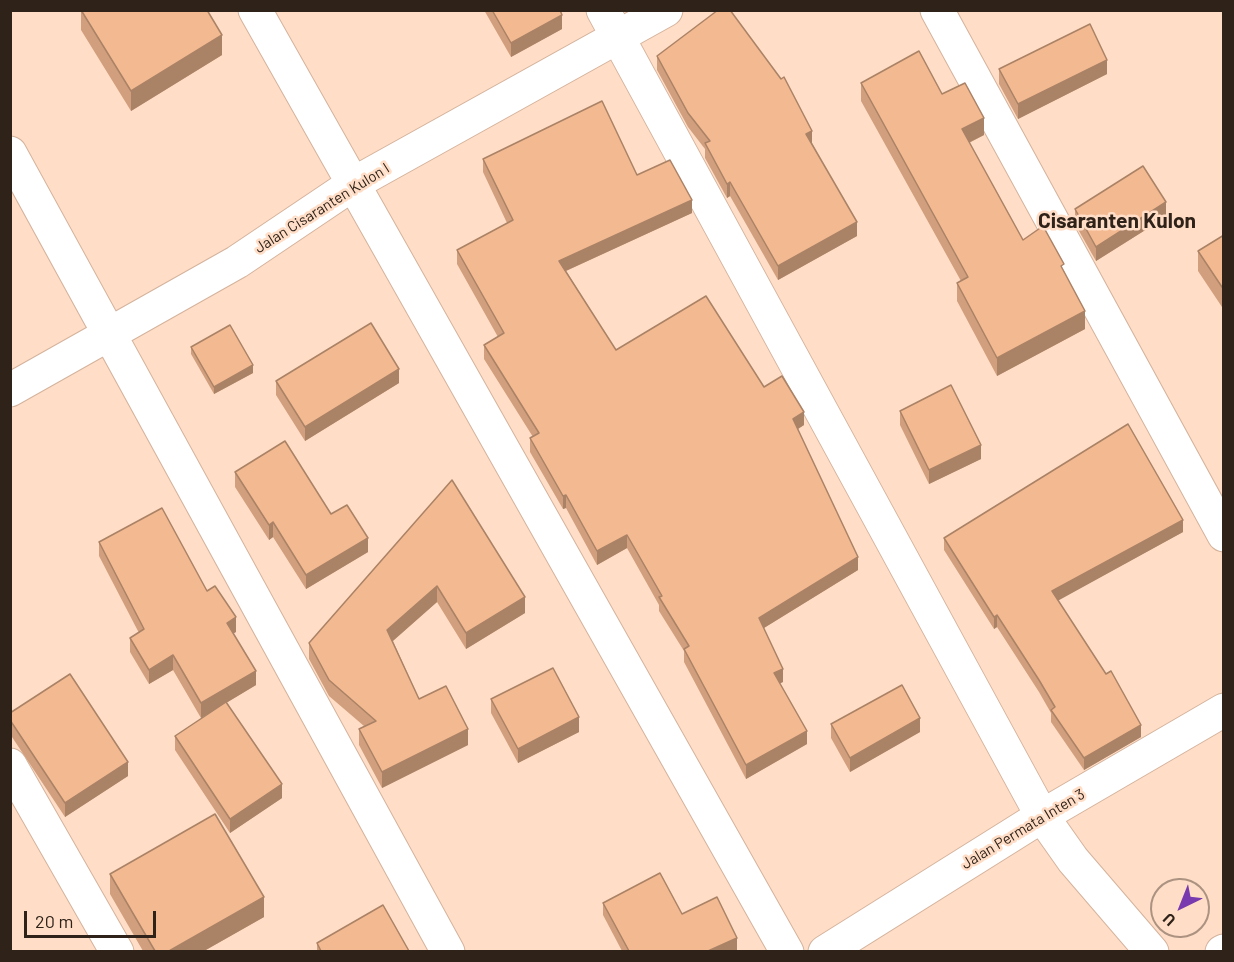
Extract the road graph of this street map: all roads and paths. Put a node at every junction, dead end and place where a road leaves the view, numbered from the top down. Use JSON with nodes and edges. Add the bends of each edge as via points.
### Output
{"nodes":[{"id":1,"x":255,"y":10,"type":"edge"},
{"id":2,"x":666,"y":10,"type":"edge"},
{"id":3,"x":937,"y":10,"type":"edge"},
{"id":4,"x":611,"y":24,"type":"edge"},
{"id":5,"x":10,"y":153,"type":"edge"},
{"id":6,"x":353,"y":184,"type":"junction"},
{"id":7,"x":111,"y":333,"type":"junction"},
{"id":8,"x":10,"y":390,"type":"edge"},
{"id":9,"x":1224,"y":535,"type":"edge"},
{"id":10,"x":1224,"y":710,"type":"edge"},
{"id":11,"x":10,"y":765,"type":"edge"},
{"id":12,"x":1042,"y":816,"type":"junction"},
{"id":13,"x":117,"y":951,"type":"edge"},
{"id":14,"x":448,"y":951,"type":"edge"},
{"id":15,"x":788,"y":951,"type":"edge"},
{"id":16,"x":825,"y":951,"type":"edge"},
{"id":17,"x":1152,"y":951,"type":"edge"}],
"edges":[{"from":1,"to":6,"type":"street"},
{"from":2,"to":4,"type":"street","name":"Jalan Cisaranten Kulon I"},
{"from":3,"to":9,"type":"street"},
{"from":4,"to":6,"type":"street","name":"Jalan Cisaranten Kulon I"},
{"from":4,"to":12,"type":"street"},
{"from":5,"to":7,"type":"street"},
{"from":6,"to":7,"type":"street","name":"Jalan Cisaranten Kulon I","via":[[237,262]]},
{"from":6,"to":15,"type":"street"},
{"from":7,"to":8,"type":"street","name":"Jalan Cisaranten Kulon I"},
{"from":7,"to":14,"type":"street"},
{"from":10,"to":12,"type":"street","name":"Jalan Permata Inten 3"},
{"from":11,"to":13,"type":"street"},
{"from":12,"to":16,"type":"street","name":"Jalan Permata Inten 3"},
{"from":12,"to":17,"type":"street","via":[[1073,860]]}]}
